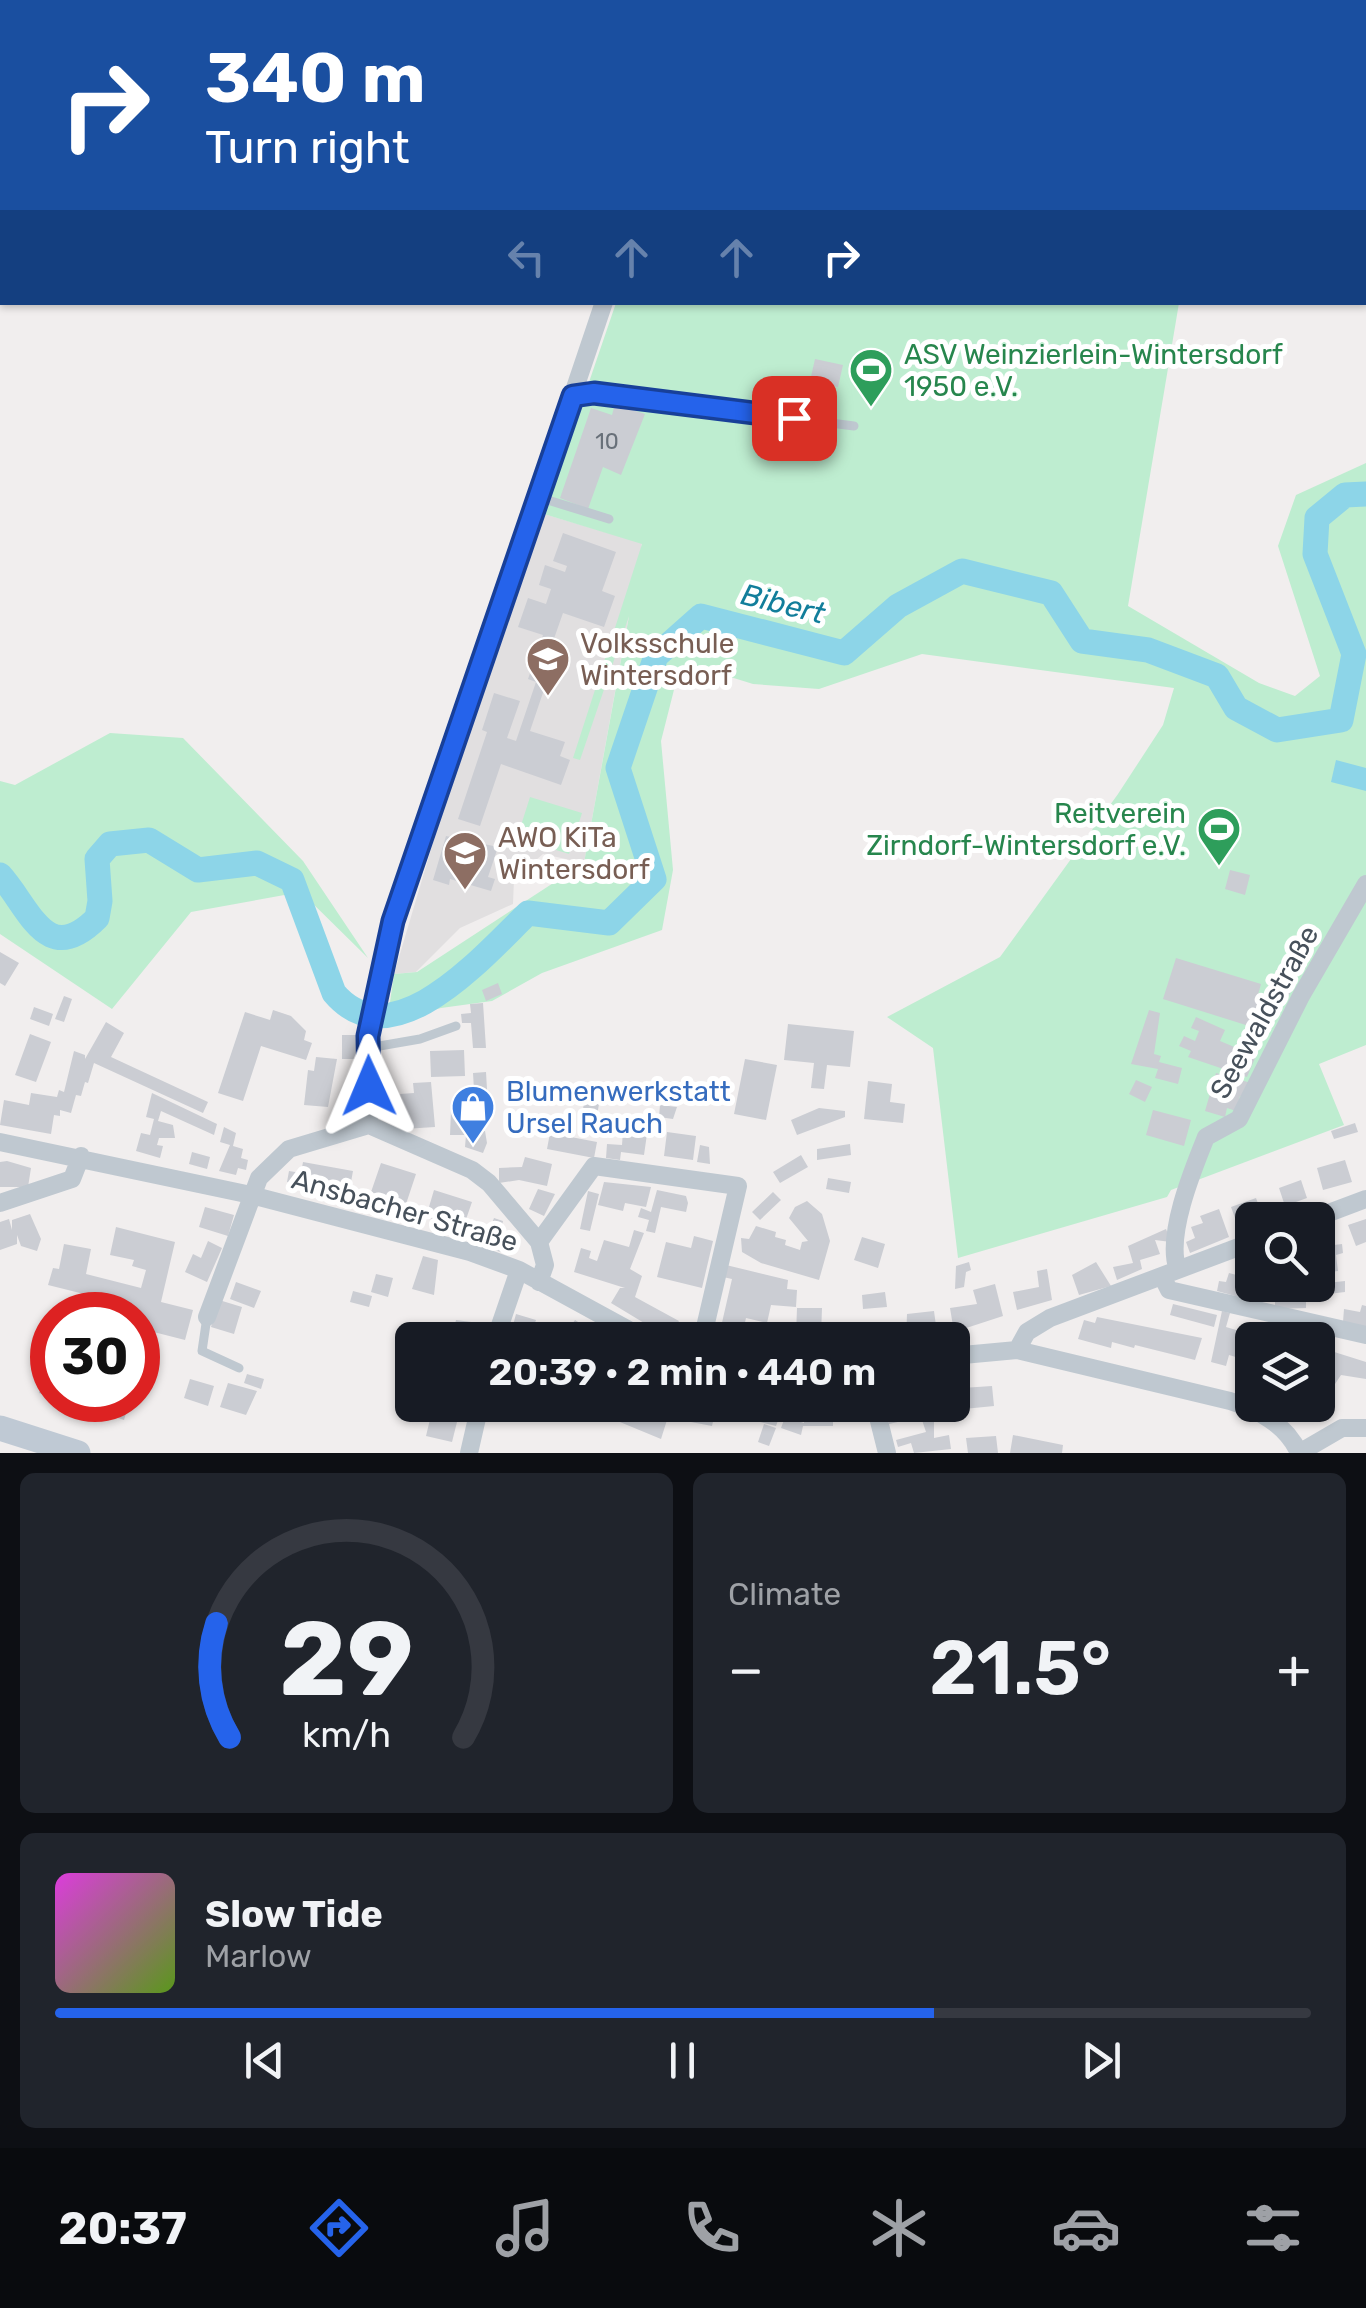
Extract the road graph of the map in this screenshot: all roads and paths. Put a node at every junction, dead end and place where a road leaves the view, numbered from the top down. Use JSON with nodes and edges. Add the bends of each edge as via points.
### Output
{"nodes":[{"id":1,"x":603,"y":305,"type":"edge"},
{"id":2,"x":573,"y":396,"type":"junction"},
{"id":3,"x":854,"y":426,"type":"dead end"},
{"id":4,"x":538,"y":498,"type":"junction"},
{"id":5,"x":609,"y":519,"type":"dead end"},
{"id":6,"x":1366,"y":884,"type":"edge"},
{"id":7,"x":456,"y":1026,"type":"dead end"},
{"id":8,"x":368,"y":1042,"type":"junction"},
{"id":9,"x":370,"y":1125,"type":"junction"},
{"id":10,"x":0,"y":1142,"type":"edge"},
{"id":11,"x":81,"y":1156,"type":"junction"},
{"id":12,"x":251,"y":1195,"type":"junction"},
{"id":13,"x":1366,"y":1199,"type":"edge"},
{"id":14,"x":0,"y":1203,"type":"edge"},
{"id":15,"x":1335,"y":1211,"type":"edge"},
{"id":16,"x":539,"y":1242,"type":"junction"},
{"id":17,"x":1235,"y":1248,"type":"edge"},
{"id":18,"x":519,"y":1270,"type":"junction"},
{"id":19,"x":1170,"y":1273,"type":"junction"},
{"id":20,"x":539,"y":1282,"type":"junction"},
{"id":21,"x":207,"y":1316,"type":"joint"},
{"id":22,"x":501,"y":1322,"type":"edge"},
{"id":23,"x":613,"y":1322,"type":"edge"},
{"id":24,"x":706,"y":1322,"type":"edge"},
{"id":25,"x":1366,"y":1334,"type":"edge"},
{"id":26,"x":1017,"y":1350,"type":"junction"},
{"id":27,"x":970,"y":1354,"type":"edge"},
{"id":28,"x":239,"y":1368,"type":"dead end"},
{"id":29,"x":476,"y":1422,"type":"edge"},
{"id":30,"x":879,"y":1422,"type":"edge"},
{"id":31,"x":0,"y":1428,"type":"edge"},
{"id":32,"x":1366,"y":1428,"type":"edge"},
{"id":33,"x":78,"y":1453,"type":"edge"},
{"id":34,"x":468,"y":1453,"type":"edge"},
{"id":35,"x":887,"y":1453,"type":"edge"}],
"edges":[{"from":1,"to":2,"type":"street"},
{"from":2,"to":3,"type":"lane","via":[[594,393]]},
{"from":2,"to":4,"type":"street"},
{"from":4,"to":5,"type":"lane"},
{"from":4,"to":8,"type":"street","via":[[393,921]]},
{"from":6,"to":19,"type":"street","name":"Seewaldstraße","via":[[1245,1110],[1206,1137],[1182,1208]]},
{"from":7,"to":8,"type":"lane","via":[[420,1039]]},
{"from":8,"to":9,"type":"street"},
{"from":9,"to":12,"type":"street","via":[[289,1149]]},
{"from":9,"to":16,"type":"street","via":[[472,1170]]},
{"from":10,"to":11,"type":"street","name":"Ansbacher Straße"},
{"from":11,"to":12,"type":"street","name":"Ansbacher Straße"},
{"from":11,"to":14,"type":"street","via":[[72,1179]]},
{"from":12,"to":18,"type":"street","name":"Ansbacher Straße"},
{"from":12,"to":21,"type":"street","name":"Ansbacher Straße"},
{"from":13,"to":15,"type":"street"},
{"from":16,"to":20,"type":"street"},
{"from":16,"to":24,"type":"street","via":[[594,1166],[738,1186]]},
{"from":17,"to":19,"type":"street"},
{"from":18,"to":20,"type":"street","name":"Ansbacher Straße"},
{"from":18,"to":22,"type":"street"},
{"from":19,"to":25,"type":"street","via":[[1169,1290]]},
{"from":19,"to":26,"type":"street","via":[[1050,1318],[1028,1332]]},
{"from":20,"to":23,"type":"street","name":"Ansbacher Straße"},
{"from":21,"to":28,"type":"lane","via":[[202,1351]]},
{"from":26,"to":27,"type":"street"},
{"from":26,"to":32,"type":"street","via":[[1260,1411],[1299,1453],[1342,1428]]},
{"from":29,"to":34,"type":"street"},
{"from":30,"to":35,"type":"street"},
{"from":31,"to":33,"type":"main road"}]}
